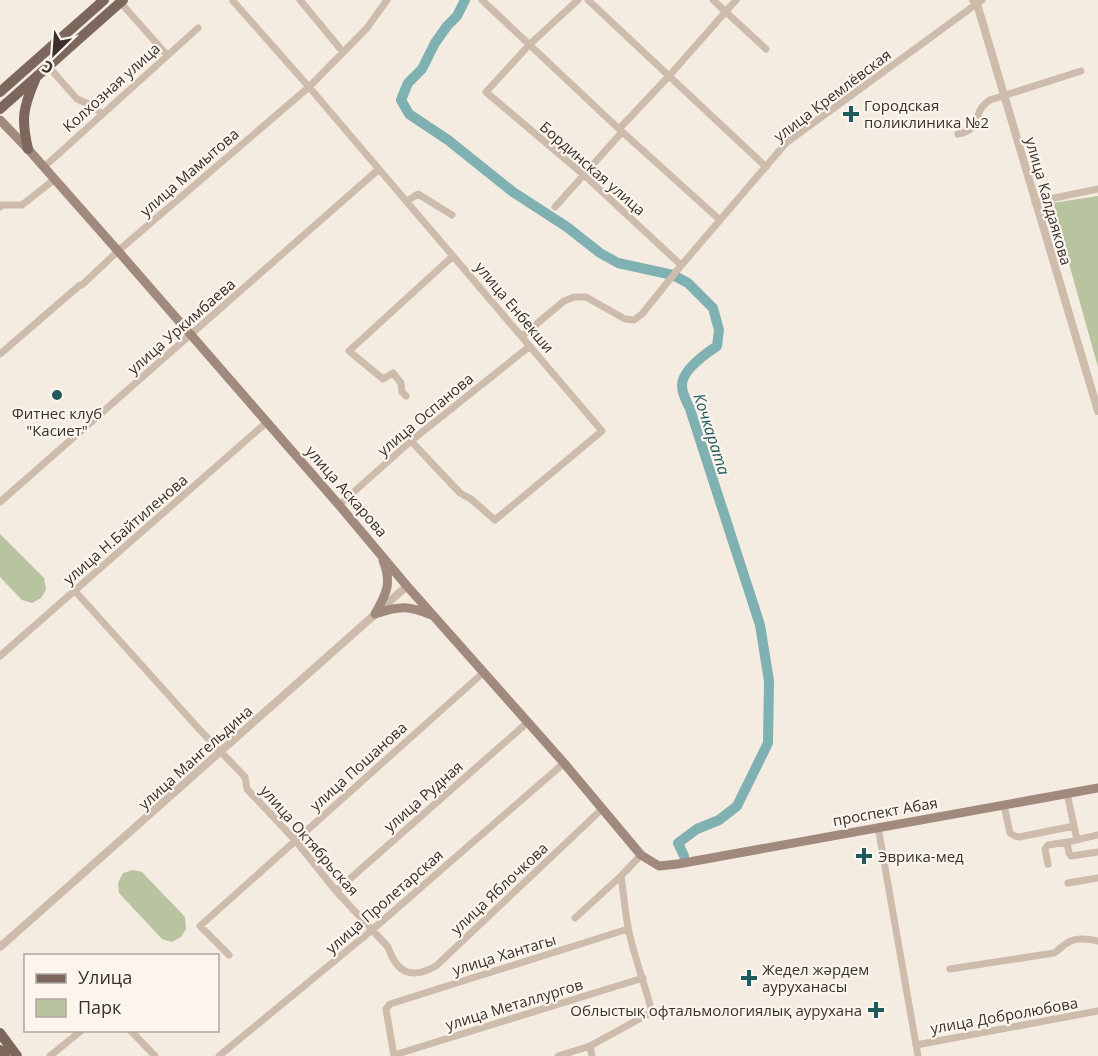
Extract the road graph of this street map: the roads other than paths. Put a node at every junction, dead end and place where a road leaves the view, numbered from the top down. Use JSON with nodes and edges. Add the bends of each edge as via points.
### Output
{"nodes":[{"id":1,"x":104,"y":0,"type":"edge"},
{"id":2,"x":300,"y":0,"type":"edge"},
{"id":3,"x":387,"y":0,"type":"edge"},
{"id":4,"x":482,"y":0,"type":"edge"},
{"id":5,"x":578,"y":0,"type":"edge"},
{"id":6,"x":588,"y":0,"type":"edge"},
{"id":7,"x":713,"y":0,"type":"edge"},
{"id":8,"x":736,"y":0,"type":"edge"},
{"id":9,"x":122,"y":1,"type":"edge"},
{"id":10,"x":233,"y":1,"type":"edge"},
{"id":11,"x":977,"y":1,"type":"edge"},
{"id":12,"x":726,"y":12,"type":"junction"},
{"id":13,"x":198,"y":28,"type":"dead end"},
{"id":14,"x":530,"y":44,"type":"junction"},
{"id":15,"x":766,"y":50,"type":"dead end"},
{"id":16,"x":343,"y":52,"type":"junction"},
{"id":17,"x":166,"y":55,"type":"junction"},
{"id":18,"x":48,"y":66,"type":"junction"},
{"id":19,"x":1081,"y":70,"type":"dead end"},
{"id":20,"x":37,"y":76,"type":"junction"},
{"id":21,"x":669,"y":76,"type":"junction"},
{"id":22,"x":309,"y":87,"type":"junction"},
{"id":23,"x":0,"y":92,"type":"edge"},
{"id":24,"x":1004,"y":96,"type":"junction"},
{"id":25,"x":0,"y":109,"type":"edge"},
{"id":26,"x":102,"y":114,"type":"junction"},
{"id":27,"x":0,"y":120,"type":"edge"},
{"id":28,"x":620,"y":130,"type":"junction"},
{"id":29,"x":958,"y":134,"type":"dead end"},
{"id":30,"x":28,"y":149,"type":"junction"},
{"id":31,"x":44,"y":167,"type":"junction"},
{"id":32,"x":766,"y":167,"type":"junction"},
{"id":33,"x":379,"y":169,"type":"junction"},
{"id":34,"x":584,"y":175,"type":"junction"},
{"id":35,"x":55,"y":179,"type":"junction"},
{"id":36,"x":1098,"y":189,"type":"edge"},
{"id":37,"x":407,"y":201,"type":"junction"},
{"id":38,"x":1035,"y":202,"type":"junction"},
{"id":39,"x":0,"y":207,"type":"edge"},
{"id":40,"x":555,"y":207,"type":"dead end"},
{"id":41,"x":452,"y":215,"type":"dead end"},
{"id":42,"x":720,"y":220,"type":"junction"},
{"id":43,"x":118,"y":251,"type":"junction"},
{"id":44,"x":453,"y":256,"type":"junction"},
{"id":45,"x":681,"y":265,"type":"junction"},
{"id":46,"x":191,"y":335,"type":"junction"},
{"id":47,"x":522,"y":336,"type":"junction"},
{"id":48,"x":530,"y":346,"type":"junction"},
{"id":49,"x":0,"y":354,"type":"edge"},
{"id":50,"x":406,"y":396,"type":"dead end"},
{"id":51,"x":1098,"y":411,"type":"edge"},
{"id":52,"x":267,"y":422,"type":"junction"},
{"id":53,"x":411,"y":441,"type":"junction"},
{"id":54,"x":0,"y":502,"type":"edge"},
{"id":55,"x":339,"y":505,"type":"junction"},
{"id":56,"x":381,"y":555,"type":"junction"},
{"id":57,"x":407,"y":586,"type":"junction"},
{"id":58,"x":75,"y":591,"type":"junction"},
{"id":59,"x":375,"y":614,"type":"junction"},
{"id":60,"x":436,"y":617,"type":"junction"},
{"id":61,"x":0,"y":656,"type":"edge"},
{"id":62,"x":484,"y":672,"type":"junction"},
{"id":63,"x":528,"y":722,"type":"junction"},
{"id":64,"x":221,"y":751,"type":"junction"},
{"id":65,"x":564,"y":763,"type":"junction"},
{"id":66,"x":1098,"y":788,"type":"edge"},
{"id":67,"x":1067,"y":793,"type":"junction"},
{"id":68,"x":1004,"y":805,"type":"junction"},
{"id":69,"x":603,"y":808,"type":"junction"},
{"id":70,"x":1074,"y":826,"type":"junction"},
{"id":71,"x":878,"y":827,"type":"junction"},
{"id":72,"x":1098,"y":835,"type":"edge"},
{"id":73,"x":295,"y":840,"type":"junction"},
{"id":74,"x":1077,"y":840,"type":"junction"},
{"id":75,"x":1067,"y":842,"type":"junction"},
{"id":76,"x":1098,"y":852,"type":"edge"},
{"id":77,"x":641,"y":855,"type":"junction"},
{"id":78,"x":1048,"y":864,"type":"dead end"},
{"id":79,"x":621,"y":876,"type":"junction"},
{"id":80,"x":1098,"y":878,"type":"edge"},
{"id":81,"x":1068,"y":883,"type":"dead end"},
{"id":82,"x":336,"y":891,"type":"junction"},
{"id":83,"x":575,"y":918,"type":"dead end"},
{"id":84,"x":628,"y":928,"type":"junction"},
{"id":85,"x":372,"y":930,"type":"junction"},
{"id":86,"x":1098,"y":941,"type":"edge"},
{"id":87,"x":0,"y":947,"type":"edge"},
{"id":88,"x":229,"y":955,"type":"dead end"},
{"id":89,"x":950,"y":969,"type":"dead end"},
{"id":90,"x":406,"y":972,"type":"joint"},
{"id":91,"x":642,"y":978,"type":"junction"},
{"id":92,"x":1098,"y":1011,"type":"edge"},
{"id":93,"x":80,"y":1032,"type":"edge"},
{"id":94,"x":132,"y":1032,"type":"edge"},
{"id":95,"x":0,"y":1033,"type":"edge"},
{"id":96,"x":916,"y":1045,"type":"junction"},
{"id":97,"x":590,"y":1046,"type":"junction"},
{"id":98,"x":0,"y":1050,"type":"edge"},
{"id":99,"x":5,"y":1056,"type":"edge"},
{"id":100,"x":17,"y":1056,"type":"edge"},
{"id":101,"x":50,"y":1056,"type":"edge"},
{"id":102,"x":155,"y":1056,"type":"edge"},
{"id":103,"x":219,"y":1056,"type":"edge"},
{"id":104,"x":394,"y":1056,"type":"edge"},
{"id":105,"x":558,"y":1056,"type":"edge"},
{"id":106,"x":592,"y":1056,"type":"edge"},
{"id":107,"x":918,"y":1056,"type":"edge"}],
"edges":[{"from":1,"to":23,"type":"main road"},
{"from":2,"to":16,"type":"street"},
{"from":3,"to":16,"type":"street","name":"улица Мамытова"},
{"from":4,"to":14,"type":"street"},
{"from":5,"to":14,"type":"street"},
{"from":6,"to":21,"type":"street"},
{"from":7,"to":12,"type":"street"},
{"from":8,"to":12,"type":"street"},
{"from":9,"to":17,"type":"street"},
{"from":9,"to":18,"type":"main road"},
{"from":10,"to":22,"type":"street","name":"улица Енбекши"},
{"from":11,"to":24,"type":"street","name":"улица Калдаякова"},
{"from":11,"to":32,"type":"street","name":"улица Кремлёвская","via":[[786,144]]},
{"from":12,"to":15,"type":"street"},
{"from":12,"to":21,"type":"street"},
{"from":13,"to":17,"type":"street","name":"Колхозная улица"},
{"from":14,"to":28,"type":"street"},
{"from":14,"to":34,"type":"street","name":"Бординская улица","via":[[486,92]]},
{"from":16,"to":22,"type":"street","name":"улица Мамытова"},
{"from":17,"to":26,"type":"street","name":"Колхозная улица"},
{"from":18,"to":20,"type":"main road"},
{"from":18,"to":26,"type":"street","via":[[77,99]]},
{"from":19,"to":24,"type":"street"},
{"from":20,"to":25,"type":"main road"},
{"from":20,"to":30,"type":"main road","via":[[23,119]]},
{"from":21,"to":28,"type":"street"},
{"from":21,"to":32,"type":"street"},
{"from":22,"to":33,"type":"street","name":"улица Енбекши"},
{"from":22,"to":43,"type":"street","name":"улица Мамытова"},
{"from":24,"to":29,"type":"street","via":[[984,104],[972,129]]},
{"from":24,"to":38,"type":"street","name":"улица Калдаякова"},
{"from":26,"to":31,"type":"street","name":"Колхозная улица"},
{"from":27,"to":30,"type":"main road","name":"улица Аскарова"},
{"from":28,"to":34,"type":"street"},
{"from":28,"to":42,"type":"street"},
{"from":30,"to":31,"type":"main road","name":"улица Аскарова"},
{"from":31,"to":35,"type":"main road","name":"улица Аскарова"},
{"from":32,"to":42,"type":"street","name":"улица Кремлёвская"},
{"from":33,"to":37,"type":"street","name":"улица Енбекши"},
{"from":33,"to":46,"type":"street","name":"улица Уркимбаева"},
{"from":34,"to":40,"type":"street"},
{"from":34,"to":45,"type":"street","name":"Бординская улица"},
{"from":35,"to":39,"type":"street","via":[[22,205]]},
{"from":35,"to":43,"type":"main road","name":"улица Аскарова"},
{"from":36,"to":38,"type":"street"},
{"from":37,"to":41,"type":"street","via":[[418,194]]},
{"from":37,"to":44,"type":"street","name":"улица Енбекши"},
{"from":38,"to":51,"type":"street","name":"улица Калдаякова"},
{"from":42,"to":45,"type":"street","name":"улица Кремлёвская"},
{"from":43,"to":46,"type":"main road","name":"улица Аскарова"},
{"from":43,"to":49,"type":"street","name":"улица Мамытова"},
{"from":44,"to":47,"type":"street","name":"улица Енбекши"},
{"from":44,"to":50,"type":"street","via":[[349,351],[383,378],[393,373]]},
{"from":45,"to":47,"type":"street","name":"улица Кремлёвская","via":[[634,320],[586,297],[574,297]]},
{"from":46,"to":52,"type":"main road","name":"улица Аскарова"},
{"from":46,"to":54,"type":"street","name":"улица Уркимбаева"},
{"from":47,"to":48,"type":"street","name":"улица Енбекши"},
{"from":48,"to":53,"type":"street","name":"улица Оспанова"},
{"from":48,"to":53,"type":"street","name":"улица Енбекши","via":[[602,431],[495,520],[460,493]]},
{"from":52,"to":55,"type":"main road","name":"улица Аскарова"},
{"from":52,"to":58,"type":"street","name":"улица Н.Байтиленова"},
{"from":53,"to":55,"type":"street","name":"улица Оспанова"},
{"from":55,"to":56,"type":"main road","name":"улица Аскарова"},
{"from":56,"to":57,"type":"main road","name":"улица Аскарова"},
{"from":56,"to":59,"type":"main road","via":[[389,577],[388,587]]},
{"from":57,"to":59,"type":"street","name":"улица Мангельдина"},
{"from":57,"to":60,"type":"main road","name":"улица Аскарова"},
{"from":58,"to":61,"type":"street","name":"улица Н.Байтиленова"},
{"from":58,"to":64,"type":"street","name":"улица Октябрьская"},
{"from":59,"to":60,"type":"main road","via":[[403,607]]},
{"from":59,"to":64,"type":"street","name":"улица Мангельдина"},
{"from":60,"to":62,"type":"main road","name":"улица Аскарова"},
{"from":62,"to":63,"type":"main road","name":"улица Аскарова"},
{"from":62,"to":73,"type":"street","name":"улица Пошанова"},
{"from":63,"to":65,"type":"main road","name":"улица Аскарова"},
{"from":63,"to":82,"type":"street","name":"улица Рудная"},
{"from":64,"to":73,"type":"street","name":"улица Октябрьская","via":[[245,777],[247,789]]},
{"from":64,"to":87,"type":"street","name":"улица Мангельдина"},
{"from":65,"to":69,"type":"main road","name":"улица Аскарова"},
{"from":65,"to":85,"type":"street","name":"улица Пролетарская"},
{"from":66,"to":67,"type":"main road","name":"проспект Абая"},
{"from":67,"to":68,"type":"main road","name":"проспект Абая"},
{"from":67,"to":70,"type":"street"},
{"from":68,"to":70,"type":"street","via":[[1010,833],[1015,836]]},
{"from":68,"to":71,"type":"main road","name":"проспект Абая"},
{"from":69,"to":77,"type":"main road","name":"улица Аскарова"},
{"from":69,"to":90,"type":"street","name":"улица Яблочкова","via":[[436,966],[426,972]]},
{"from":70,"to":74,"type":"street"},
{"from":71,"to":77,"type":"main road","name":"проспект Абая","via":[[678,864],[659,866]]},
{"from":71,"to":96,"type":"street"},
{"from":72,"to":74,"type":"street"},
{"from":73,"to":82,"type":"street","name":"улица Октябрьская"},
{"from":73,"to":88,"type":"street","name":"улица Пошанова","via":[[200,926]]},
{"from":74,"to":75,"type":"street"},
{"from":75,"to":76,"type":"street","via":[[1071,856]]},
{"from":75,"to":78,"type":"street","via":[[1046,847]]},
{"from":77,"to":79,"type":"street"},
{"from":79,"to":83,"type":"street"},
{"from":79,"to":84,"type":"street"},
{"from":80,"to":81,"type":"street"},
{"from":82,"to":85,"type":"street","name":"улица Октябрьская"},
{"from":84,"to":91,"type":"street"},
{"from":84,"to":104,"type":"street","name":"улица Хантагы","via":[[390,1004],[386,1010]]},
{"from":85,"to":90,"type":"street","name":"улица Октябрьская","via":[[388,947],[398,967]]},
{"from":85,"to":103,"type":"street","name":"улица Пролетарская"},
{"from":86,"to":89,"type":"street","via":[[1073,940],[1054,953]]},
{"from":91,"to":97,"type":"street","via":[[652,1012]]},
{"from":91,"to":104,"type":"street","name":"улица Металлургов"},
{"from":92,"to":96,"type":"street","name":"улица Добролюбова"},
{"from":93,"to":101,"type":"street"},
{"from":94,"to":102,"type":"street"},
{"from":95,"to":100,"type":"main road"},
{"from":96,"to":107,"type":"street"},
{"from":97,"to":105,"type":"street"},
{"from":97,"to":106,"type":"street"},
{"from":98,"to":99,"type":"main road"}]}
